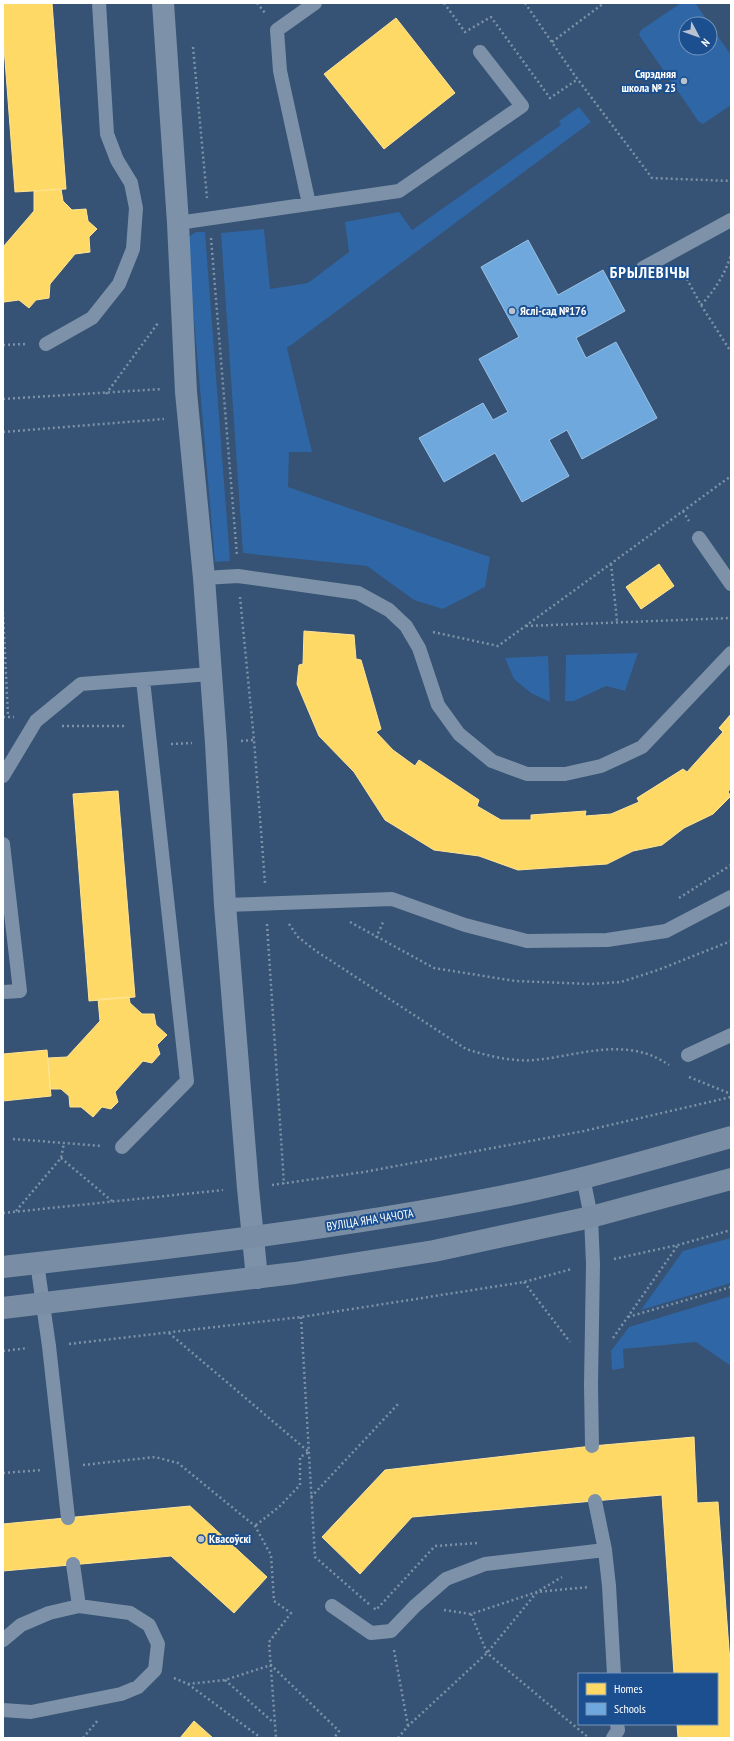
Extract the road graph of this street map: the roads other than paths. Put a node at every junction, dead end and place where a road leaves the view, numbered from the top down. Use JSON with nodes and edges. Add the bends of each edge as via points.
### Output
{"nodes":[{"id":1,"x":99,"y":3,"type":"edge"},
{"id":2,"x":163,"y":3,"type":"edge"},
{"id":3,"x":314,"y":3,"type":"edge"},
{"id":4,"x":480,"y":52,"type":"dead end"},
{"id":5,"x":309,"y":204,"type":"junction"},
{"id":6,"x":731,"y":220,"type":"edge"},
{"id":7,"x":178,"y":223,"type":"junction"},
{"id":8,"x":643,"y":268,"type":"dead end"},
{"id":9,"x":46,"y":344,"type":"dead end"},
{"id":10,"x":699,"y":538,"type":"dead end"},
{"id":11,"x":204,"y":578,"type":"junction"},
{"id":12,"x":731,"y":584,"type":"edge"},
{"id":13,"x":731,"y":653,"type":"edge"},
{"id":14,"x":210,"y":674,"type":"junction"},
{"id":15,"x":143,"y":680,"type":"junction"},
{"id":16,"x":3,"y":776,"type":"edge"},
{"id":17,"x":3,"y":844,"type":"edge"},
{"id":18,"x":731,"y":897,"type":"edge"},
{"id":19,"x":225,"y":905,"type":"junction"},
{"id":20,"x":3,"y":992,"type":"edge"},
{"id":21,"x":731,"y":1036,"type":"edge"},
{"id":22,"x":688,"y":1055,"type":"dead end"},
{"id":23,"x":731,"y":1138,"type":"edge"},
{"id":24,"x":122,"y":1147,"type":"road end"},
{"id":25,"x":583,"y":1177,"type":"junction"},
{"id":26,"x":731,"y":1179,"type":"edge"},
{"id":27,"x":591,"y":1218,"type":"junction"},
{"id":28,"x":252,"y":1236,"type":"junction"},
{"id":29,"x":37,"y":1263,"type":"junction"},
{"id":30,"x":3,"y":1267,"type":"edge"},
{"id":31,"x":257,"y":1278,"type":"junction"},
{"id":32,"x":42,"y":1302,"type":"junction"},
{"id":33,"x":3,"y":1308,"type":"edge"},
{"id":34,"x":592,"y":1446,"type":"dead end"},
{"id":35,"x":595,"y":1501,"type":"dead end"},
{"id":36,"x":68,"y":1518,"type":"dead end"},
{"id":37,"x":605,"y":1550,"type":"junction"},
{"id":38,"x":72,"y":1564,"type":"dead end"},
{"id":39,"x":79,"y":1606,"type":"junction"},
{"id":40,"x":332,"y":1606,"type":"dead end"},
{"id":41,"x":3,"y":1640,"type":"edge"},
{"id":42,"x":614,"y":1673,"type":"edge"},
{"id":43,"x":3,"y":1710,"type":"edge"},
{"id":44,"x":617,"y":1725,"type":"edge"},
{"id":45,"x":612,"y":1738,"type":"edge"}],
"edges":[{"from":1,"to":9,"type":"lane","via":[[107,134],[117,160],[131,183],[136,208],[133,249],[119,284],[92,318]]},
{"from":2,"to":7,"type":"street"},
{"from":3,"to":5,"type":"lane","via":[[277,30],[280,72]]},
{"from":4,"to":5,"type":"lane","via":[[522,106],[399,191]]},
{"from":5,"to":7,"type":"lane"},
{"from":6,"to":8,"type":"lane"},
{"from":7,"to":11,"type":"street","via":[[186,392]]},
{"from":10,"to":12,"type":"lane"},
{"from":11,"to":13,"type":"lane","via":[[238,576],[358,593],[389,610],[406,626],[419,648],[438,705],[459,734],[492,761],[527,774],[565,774],[601,766],[642,748]]},
{"from":11,"to":14,"type":"street"},
{"from":14,"to":15,"type":"lane"},
{"from":14,"to":19,"type":"street"},
{"from":15,"to":16,"type":"lane","via":[[81,684],[36,721]]},
{"from":15,"to":24,"type":"lane","via":[[187,1081]]},
{"from":17,"to":20,"type":"lane","via":[[20,991]]},
{"from":18,"to":19,"type":"lane","via":[[666,932],[606,940],[528,941],[465,925],[392,899]]},
{"from":19,"to":28,"type":"street"},
{"from":21,"to":22,"type":"lane"},
{"from":23,"to":25,"type":"main road","name":"ВУЛІЦА ЯНА ЧАЧОТА"},
{"from":25,"to":27,"type":"lane"},
{"from":25,"to":28,"type":"main road","name":"ВУЛІЦА ЯНА ЧАЧОТА","via":[[506,1196],[429,1210]]},
{"from":26,"to":27,"type":"main road"},
{"from":27,"to":31,"type":"main road","via":[[434,1251]]},
{"from":27,"to":34,"type":"lane"},
{"from":28,"to":29,"type":"main road","name":"ВУЛІЦА ЯНА ЧАЧОТА","via":[[150,1251]]},
{"from":28,"to":31,"type":"street"},
{"from":29,"to":30,"type":"main road","name":"ВУЛІЦА ЯНА ЧАЧОТА"},
{"from":29,"to":32,"type":"lane"},
{"from":31,"to":32,"type":"main road"},
{"from":32,"to":33,"type":"main road"},
{"from":32,"to":36,"type":"lane"},
{"from":35,"to":37,"type":"lane"},
{"from":37,"to":40,"type":"lane","via":[[485,1564],[446,1579],[391,1631],[371,1633]]},
{"from":37,"to":42,"type":"lane"},
{"from":38,"to":39,"type":"lane"},
{"from":39,"to":41,"type":"lane","via":[[49,1613],[21,1625]]},
{"from":39,"to":43,"type":"lane","via":[[130,1613],[149,1625],[158,1644],[155,1670],[138,1687],[120,1694],[31,1712]]},
{"from":44,"to":45,"type":"lane","via":[[618,1730]]}]}
